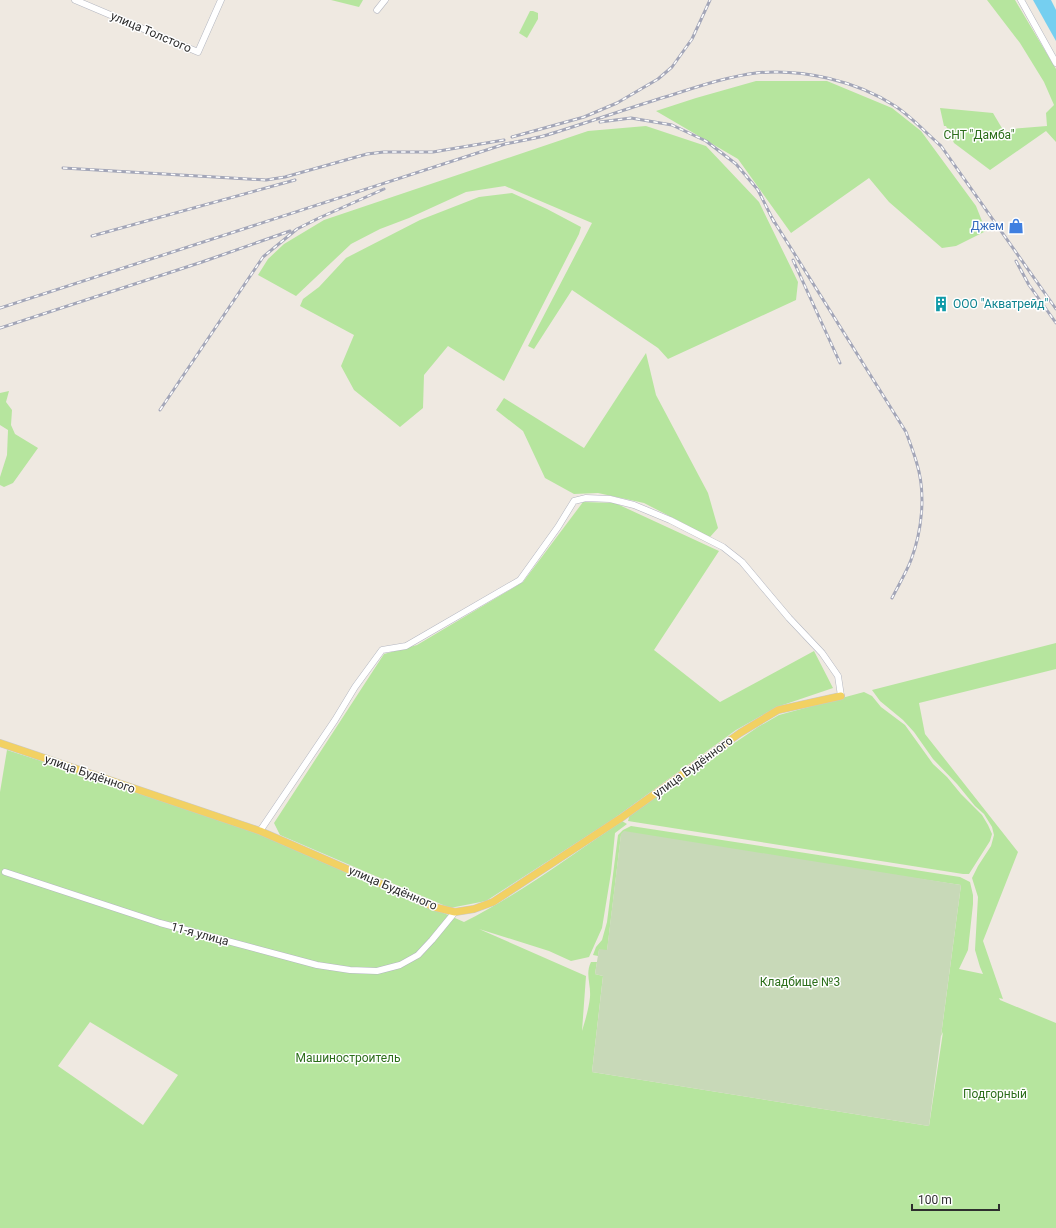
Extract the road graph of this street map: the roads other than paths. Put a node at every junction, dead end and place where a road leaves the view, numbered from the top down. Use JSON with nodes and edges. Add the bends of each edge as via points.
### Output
{"nodes":[{"id":1,"x":75,"y":0,"type":"edge"},
{"id":2,"x":221,"y":0,"type":"edge"},
{"id":3,"x":384,"y":0,"type":"edge"},
{"id":4,"x":1021,"y":0,"type":"edge"},
{"id":5,"x":377,"y":10,"type":"dead end"},
{"id":6,"x":1056,"y":63,"type":"edge"},
{"id":7,"x":841,"y":696,"type":"joint"},
{"id":8,"x":0,"y":743,"type":"edge"},
{"id":9,"x":260,"y":831,"type":"junction"},
{"id":10,"x":5,"y":872,"type":"dead end"},
{"id":11,"x":455,"y":912,"type":"junction"}],
"edges":[{"from":1,"to":2,"type":"street","name":"улица Толстого","via":[[198,52]]},
{"from":3,"to":5,"type":"street"},
{"from":4,"to":6,"type":"street"},
{"from":7,"to":9,"type":"street","via":[[838,676],[822,653],[742,562],[723,546],[634,504],[586,498],[574,501],[520,580],[406,646],[382,650]]},
{"from":7,"to":11,"type":"main road","name":"улица Будённого","via":[[778,710],[740,733],[621,818],[492,902],[474,909]]},
{"from":8,"to":9,"type":"main road","name":"улица Будённого"},
{"from":9,"to":11,"type":"main road","name":"улица Будённого","via":[[434,907]]},
{"from":10,"to":11,"type":"street","name":"11-я улица","via":[[160,923],[317,965],[350,970],[377,971],[400,965],[418,955]]}]}
